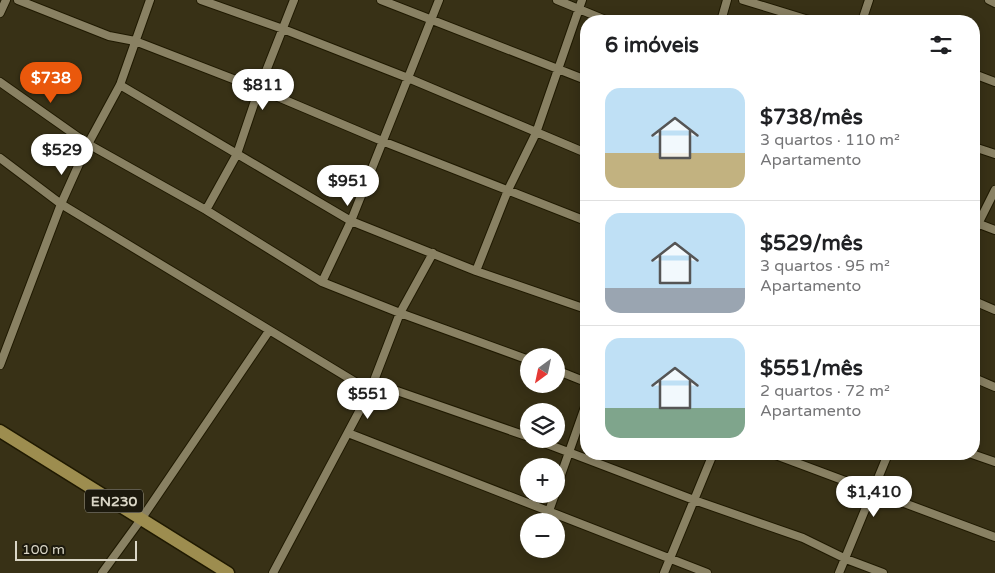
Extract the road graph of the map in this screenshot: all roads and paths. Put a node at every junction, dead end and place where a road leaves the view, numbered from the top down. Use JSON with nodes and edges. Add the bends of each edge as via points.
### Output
{"nodes":[{"id":1,"x":6,"y":0,"type":"edge"},
{"id":2,"x":18,"y":0,"type":"edge"},
{"id":3,"x":150,"y":0,"type":"edge"},
{"id":4,"x":201,"y":0,"type":"edge"},
{"id":5,"x":294,"y":0,"type":"edge"},
{"id":6,"x":381,"y":0,"type":"edge"},
{"id":7,"x":439,"y":0,"type":"edge"},
{"id":8,"x":557,"y":0,"type":"edge"},
{"id":9,"x":582,"y":0,"type":"edge"},
{"id":10,"x":727,"y":0,"type":"edge"},
{"id":11,"x":742,"y":0,"type":"edge"},
{"id":12,"x":869,"y":0,"type":"edge"},
{"id":13,"x":989,"y":0,"type":"edge"},
{"id":14,"x":995,"y":2,"type":"edge"},
{"id":15,"x":579,"y":10,"type":"junction"},
{"id":16,"x":0,"y":13,"type":"edge"},
{"id":17,"x":592,"y":15,"type":"edge"},
{"id":18,"x":723,"y":15,"type":"edge"},
{"id":19,"x":792,"y":15,"type":"edge"},
{"id":20,"x":864,"y":15,"type":"edge"},
{"id":21,"x":432,"y":20,"type":"junction"},
{"id":22,"x":283,"y":30,"type":"junction"},
{"id":23,"x":135,"y":40,"type":"junction"},
{"id":24,"x":558,"y":69,"type":"junction"},
{"id":25,"x":980,"y":76,"type":"edge"},
{"id":26,"x":408,"y":78,"type":"junction"},
{"id":27,"x":580,"y":78,"type":"edge"},
{"id":28,"x":0,"y":82,"type":"edge"},
{"id":29,"x":995,"y":82,"type":"edge"},
{"id":30,"x":120,"y":85,"type":"junction"},
{"id":31,"x":259,"y":89,"type":"junction"},
{"id":32,"x":536,"y":133,"type":"junction"},
{"id":33,"x":382,"y":141,"type":"junction"},
{"id":34,"x":88,"y":144,"type":"junction"},
{"id":35,"x":980,"y":149,"type":"edge"},
{"id":36,"x":580,"y":150,"type":"edge"},
{"id":37,"x":236,"y":154,"type":"junction"},
{"id":38,"x":995,"y":154,"type":"edge"},
{"id":39,"x":0,"y":158,"type":"edge"},
{"id":40,"x":508,"y":190,"type":"junction"},
{"id":41,"x":995,"y":190,"type":"edge"},
{"id":42,"x":62,"y":204,"type":"junction"},
{"id":43,"x":206,"y":210,"type":"junction"},
{"id":44,"x":980,"y":216,"type":"edge"},
{"id":45,"x":580,"y":219,"type":"edge"},
{"id":46,"x":351,"y":221,"type":"junction"},
{"id":47,"x":980,"y":224,"type":"edge"},
{"id":48,"x":995,"y":230,"type":"edge"},
{"id":49,"x":433,"y":253,"type":"junction"},
{"id":50,"x":476,"y":270,"type":"junction"},
{"id":51,"x":322,"y":282,"type":"junction"},
{"id":52,"x":980,"y":304,"type":"edge"},
{"id":53,"x":580,"y":307,"type":"edge"},
{"id":54,"x":995,"y":310,"type":"edge"},
{"id":55,"x":400,"y":313,"type":"junction"},
{"id":56,"x":269,"y":330,"type":"junction"},
{"id":57,"x":520,"y":357,"type":"edge"},
{"id":58,"x":0,"y":365,"type":"edge"},
{"id":59,"x":565,"y":374,"type":"edge"},
{"id":60,"x":580,"y":380,"type":"edge"},
{"id":61,"x":980,"y":381,"type":"edge"},
{"id":62,"x":374,"y":384,"type":"junction"},
{"id":63,"x":995,"y":387,"type":"edge"},
{"id":64,"x":370,"y":391,"type":"junction"},
{"id":65,"x":580,"y":421,"type":"edge"},
{"id":66,"x":0,"y":430,"type":"edge"},
{"id":67,"x":348,"y":433,"type":"junction"},
{"id":68,"x":520,"y":434,"type":"edge"},
{"id":69,"x":560,"y":448,"type":"edge"},
{"id":70,"x":569,"y":451,"type":"junction"},
{"id":71,"x":580,"y":455,"type":"edge"},
{"id":72,"x":980,"y":457,"type":"edge"},
{"id":73,"x":592,"y":460,"type":"edge"},
{"id":74,"x":711,"y":460,"type":"edge"},
{"id":75,"x":790,"y":460,"type":"edge"},
{"id":76,"x":885,"y":460,"type":"edge"},
{"id":77,"x":995,"y":462,"type":"edge"},
{"id":78,"x":565,"y":463,"type":"edge"},
{"id":79,"x":872,"y":490,"type":"junction"},
{"id":80,"x":694,"y":500,"type":"junction"},
{"id":81,"x":552,"y":503,"type":"edge"},
{"id":82,"x":549,"y":511,"type":"junction"},
{"id":83,"x":142,"y":518,"type":"junction"},
{"id":84,"x":995,"y":537,"type":"edge"},
{"id":85,"x":670,"y":558,"type":"junction"},
{"id":86,"x":846,"y":558,"type":"junction"},
{"id":87,"x":102,"y":573,"type":"edge"},
{"id":88,"x":228,"y":573,"type":"edge"},
{"id":89,"x":273,"y":573,"type":"edge"},
{"id":90,"x":664,"y":573,"type":"edge"},
{"id":91,"x":707,"y":573,"type":"edge"},
{"id":92,"x":839,"y":573,"type":"edge"},
{"id":93,"x":883,"y":573,"type":"edge"}],
"edges":[{"from":1,"to":16,"type":"street"},
{"from":2,"to":23,"type":"street","via":[[109,36]]},
{"from":3,"to":23,"type":"street"},
{"from":4,"to":22,"type":"street"},
{"from":5,"to":22,"type":"street"},
{"from":6,"to":21,"type":"street"},
{"from":7,"to":21,"type":"street"},
{"from":8,"to":15,"type":"street"},
{"from":9,"to":15,"type":"street"},
{"from":10,"to":18,"type":"street"},
{"from":11,"to":19,"type":"street"},
{"from":12,"to":20,"type":"street"},
{"from":13,"to":14,"type":"street"},
{"from":15,"to":17,"type":"street"},
{"from":15,"to":24,"type":"street"},
{"from":21,"to":24,"type":"street"},
{"from":21,"to":26,"type":"street"},
{"from":22,"to":26,"type":"street"},
{"from":22,"to":31,"type":"street"},
{"from":23,"to":30,"type":"street"},
{"from":23,"to":31,"type":"street"},
{"from":24,"to":27,"type":"street"},
{"from":24,"to":32,"type":"street"},
{"from":25,"to":29,"type":"street"},
{"from":26,"to":32,"type":"street"},
{"from":26,"to":33,"type":"street"},
{"from":28,"to":34,"type":"street"},
{"from":30,"to":34,"type":"street"},
{"from":30,"to":37,"type":"street"},
{"from":31,"to":33,"type":"street"},
{"from":31,"to":37,"type":"street"},
{"from":32,"to":36,"type":"street"},
{"from":32,"to":40,"type":"street"},
{"from":33,"to":40,"type":"street"},
{"from":33,"to":46,"type":"street"},
{"from":34,"to":42,"type":"street"},
{"from":34,"to":43,"type":"street"},
{"from":35,"to":38,"type":"street"},
{"from":37,"to":43,"type":"street"},
{"from":37,"to":46,"type":"street"},
{"from":39,"to":42,"type":"street"},
{"from":40,"to":45,"type":"street"},
{"from":40,"to":50,"type":"street"},
{"from":41,"to":44,"type":"street"},
{"from":42,"to":56,"type":"street"},
{"from":42,"to":58,"type":"street"},
{"from":43,"to":51,"type":"street"},
{"from":46,"to":49,"type":"street"},
{"from":46,"to":51,"type":"street"},
{"from":47,"to":48,"type":"street"},
{"from":49,"to":50,"type":"street"},
{"from":49,"to":55,"type":"street"},
{"from":50,"to":53,"type":"street"},
{"from":51,"to":55,"type":"street"},
{"from":52,"to":54,"type":"street"},
{"from":55,"to":57,"type":"street"},
{"from":55,"to":62,"type":"street"},
{"from":56,"to":64,"type":"street"},
{"from":56,"to":83,"type":"street"},
{"from":59,"to":60,"type":"street"},
{"from":61,"to":63,"type":"street"},
{"from":62,"to":64,"type":"street"},
{"from":62,"to":68,"type":"street"},
{"from":64,"to":67,"type":"street"},
{"from":65,"to":70,"type":"street"},
{"from":66,"to":83,"type":"main road","number":"EN230"},
{"from":67,"to":82,"type":"street"},
{"from":67,"to":89,"type":"street"},
{"from":69,"to":70,"type":"street"},
{"from":70,"to":71,"type":"street"},
{"from":70,"to":78,"type":"street"},
{"from":72,"to":77,"type":"street"},
{"from":73,"to":80,"type":"street"},
{"from":74,"to":80,"type":"street"},
{"from":75,"to":79,"type":"street"},
{"from":76,"to":79,"type":"street"},
{"from":79,"to":84,"type":"street"},
{"from":79,"to":86,"type":"street"},
{"from":80,"to":85,"type":"street"},
{"from":80,"to":86,"type":"street","via":[[803,538]]},
{"from":81,"to":82,"type":"street"},
{"from":82,"to":85,"type":"street"},
{"from":83,"to":87,"type":"street"},
{"from":83,"to":88,"type":"main road","number":"EN230"},
{"from":85,"to":90,"type":"street"},
{"from":85,"to":91,"type":"street"},
{"from":86,"to":92,"type":"street"},
{"from":86,"to":93,"type":"street"}]}
